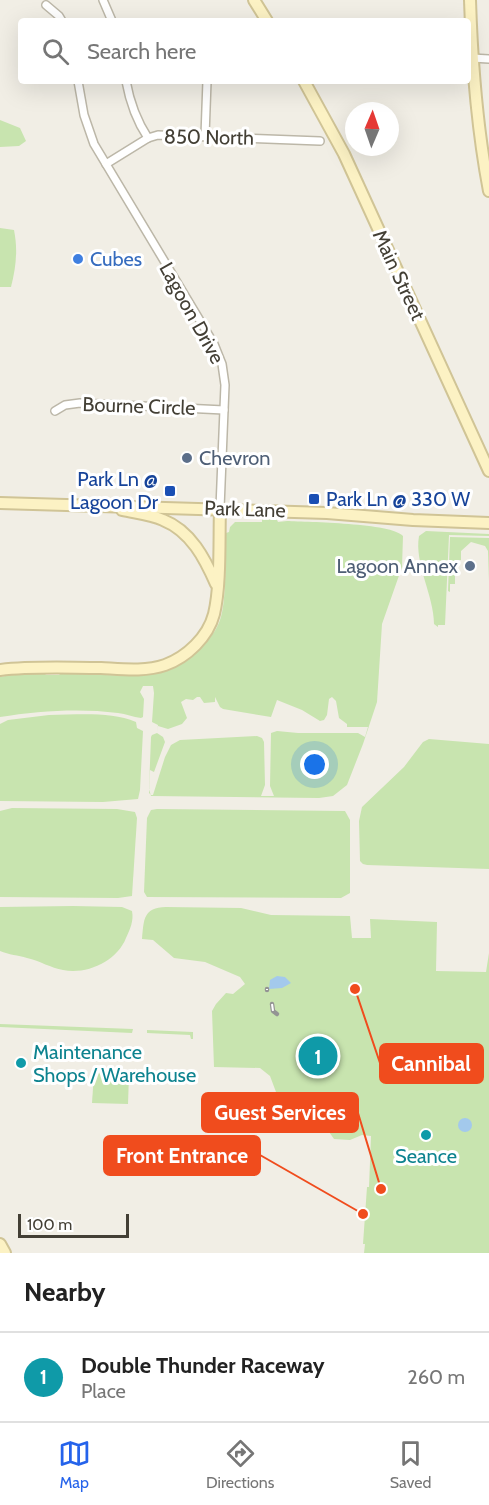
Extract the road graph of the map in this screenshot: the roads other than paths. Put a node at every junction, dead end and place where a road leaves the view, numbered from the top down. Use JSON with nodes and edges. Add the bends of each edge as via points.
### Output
{"nodes":[{"id":1,"x":103,"y":0,"type":"edge"},
{"id":2,"x":254,"y":0,"type":"edge"},
{"id":3,"x":470,"y":0,"type":"edge"},
{"id":4,"x":46,"y":5,"type":"dead end"},
{"id":5,"x":60,"y":18,"type":"edge"},
{"id":6,"x":111,"y":18,"type":"edge"},
{"id":7,"x":265,"y":18,"type":"edge"},
{"id":8,"x":471,"y":18,"type":"edge"},
{"id":9,"x":471,"y":29,"type":"edge"},
{"id":10,"x":472,"y":58,"type":"junction"},
{"id":11,"x":489,"y":59,"type":"edge"},
{"id":12,"x":79,"y":84,"type":"edge"},
{"id":13,"x":127,"y":84,"type":"edge"},
{"id":14,"x":207,"y":84,"type":"edge"},
{"id":15,"x":306,"y":84,"type":"edge"},
{"id":16,"x":205,"y":136,"type":"junction"},
{"id":17,"x":148,"y":138,"type":"junction"},
{"id":18,"x":320,"y":141,"type":"dead end"},
{"id":19,"x":106,"y":164,"type":"junction"},
{"id":20,"x":489,"y":191,"type":"edge"},
{"id":21,"x":224,"y":410,"type":"junction"},
{"id":22,"x":55,"y":411,"type":"dead end"},
{"id":23,"x":489,"y":471,"type":"edge"},
{"id":24,"x":0,"y":503,"type":"edge"},
{"id":25,"x":95,"y":504,"type":"junction"},
{"id":26,"x":220,"y":508,"type":"junction"},
{"id":27,"x":489,"y":523,"type":"edge"},
{"id":28,"x":217,"y":587,"type":"junction"},
{"id":29,"x":0,"y":670,"type":"edge"},
{"id":30,"x":0,"y":1244,"type":"edge"},
{"id":31,"x":5,"y":1253,"type":"edge"}],
"edges":[{"from":1,"to":6,"type":"street"},
{"from":2,"to":7,"type":"main road"},
{"from":3,"to":8,"type":"main road"},
{"from":4,"to":5,"type":"street"},
{"from":9,"to":10,"type":"main road"},
{"from":10,"to":11,"type":"street"},
{"from":10,"to":20,"type":"main road"},
{"from":12,"to":19,"type":"street","name":"Lagoon Drive","via":[[84,115]]},
{"from":13,"to":17,"type":"street","via":[[136,120]]},
{"from":14,"to":16,"type":"street"},
{"from":15,"to":23,"type":"main road","name":"Main Street","via":[[344,154]]},
{"from":16,"to":17,"type":"street","name":"850 North","via":[[167,134]]},
{"from":16,"to":18,"type":"street","name":"850 North"},
{"from":17,"to":19,"type":"street","name":"850 North"},
{"from":19,"to":21,"type":"street","name":"Lagoon Drive","via":[[219,355],[225,375]]},
{"from":21,"to":22,"type":"street","name":"Bourne Circle","via":[[80,403]]},
{"from":21,"to":26,"type":"street","name":"Lagoon Drive"},
{"from":24,"to":25,"type":"main road","name":"Park Lane"},
{"from":25,"to":26,"type":"main road","name":"Park Lane"},
{"from":25,"to":28,"type":"main road","via":[[155,517],[175,526],[197,548]]},
{"from":26,"to":27,"type":"main road","name":"Park Lane"},
{"from":26,"to":28,"type":"main road","name":"Lagoon Drive"},
{"from":28,"to":29,"type":"main road","name":"Lagoon Drive","via":[[207,629],[184,656],[164,665],[140,669]]},
{"from":30,"to":31,"type":"main road"}]}
